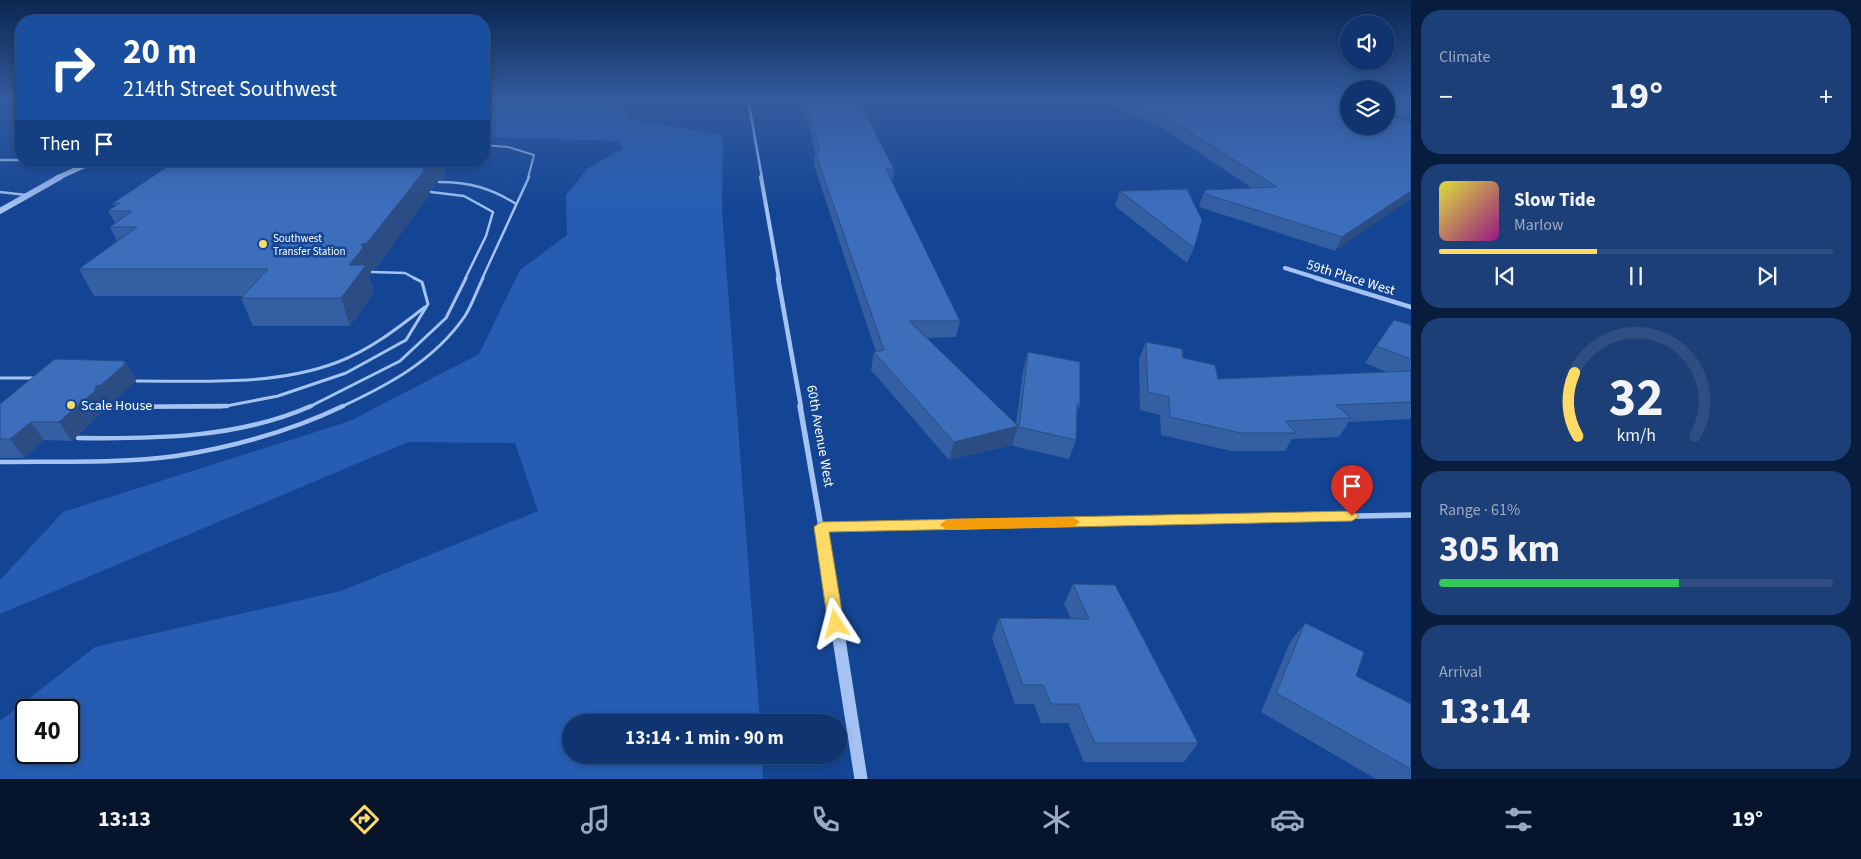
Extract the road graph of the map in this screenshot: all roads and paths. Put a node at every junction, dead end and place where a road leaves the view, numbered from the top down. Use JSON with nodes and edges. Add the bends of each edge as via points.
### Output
{"nodes":[{"id":1,"x":754,"y":135,"type":"edge"},
{"id":2,"x":490,"y":146,"type":"edge"},
{"id":3,"x":0,"y":160,"type":"edge"},
{"id":4,"x":15,"y":160,"type":"edge"},
{"id":5,"x":83,"y":167,"type":"edge"},
{"id":6,"x":439,"y":182,"type":"dead end"},
{"id":7,"x":0,"y":192,"type":"edge"},
{"id":8,"x":431,"y":192,"type":"edge"},
{"id":9,"x":26,"y":195,"type":"junction"},
{"id":10,"x":516,"y":204,"type":"junction"},
{"id":11,"x":0,"y":211,"type":"edge"},
{"id":12,"x":1285,"y":268,"type":"dead end"},
{"id":13,"x":372,"y":272,"type":"dead end"},
{"id":14,"x":428,"y":304,"type":"junction"},
{"id":15,"x":1411,"y":307,"type":"edge"},
{"id":16,"x":0,"y":378,"type":"edge"},
{"id":17,"x":40,"y":378,"type":"edge"},
{"id":18,"x":137,"y":381,"type":"dead end"},
{"id":19,"x":108,"y":407,"type":"dead end"},
{"id":20,"x":78,"y":438,"type":"dead end"},
{"id":21,"x":0,"y":462,"type":"edge"},
{"id":22,"x":1411,"y":515,"type":"edge"},
{"id":23,"x":821,"y":527,"type":"junction"},
{"id":24,"x":862,"y":779,"type":"edge"}],
"edges":[{"from":1,"to":23,"type":"street","name":"60th Avenue West"},
{"from":2,"to":10,"type":"lane","via":[[534,155],[530,174]]},
{"from":3,"to":4,"type":"street"},
{"from":5,"to":9,"type":"street"},
{"from":6,"to":10,"type":"lane","via":[[471,182],[495,190]]},
{"from":7,"to":9,"type":"lane"},
{"from":8,"to":20,"type":"lane","via":[[454,192],[477,200],[493,212],[486,236],[446,318],[400,361],[309,407],[233,431],[132,439]]},
{"from":9,"to":11,"type":"street"},
{"from":10,"to":21,"type":"lane","via":[[465,316],[428,357],[389,384],[324,415],[239,444],[174,456],[104,461]]},
{"from":12,"to":15,"type":"street","name":"59th Place West"},
{"from":13,"to":14,"type":"lane","via":[[405,273],[422,282]]},
{"from":14,"to":18,"type":"lane","via":[[361,352],[312,371],[205,382]]},
{"from":14,"to":19,"type":"lane","via":[[406,340],[346,374],[278,396],[221,407]]},
{"from":16,"to":17,"type":"lane"},
{"from":22,"to":23,"type":"street"},
{"from":23,"to":24,"type":"street","name":"60th Avenue West"}]}
